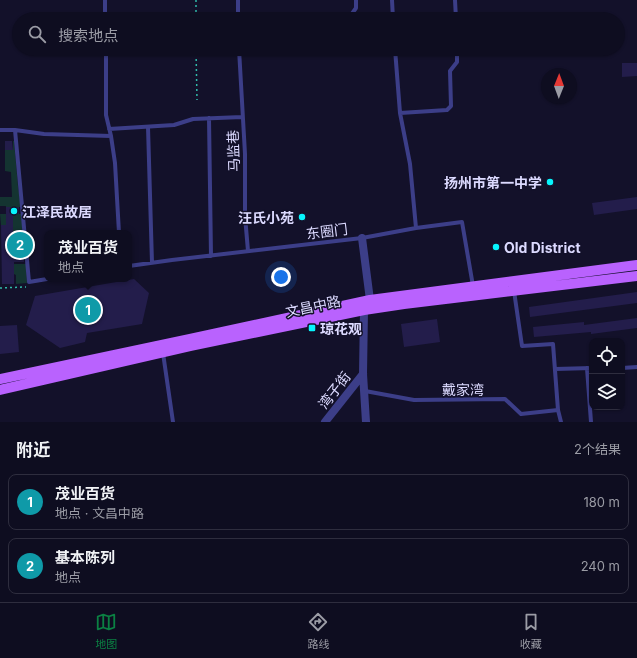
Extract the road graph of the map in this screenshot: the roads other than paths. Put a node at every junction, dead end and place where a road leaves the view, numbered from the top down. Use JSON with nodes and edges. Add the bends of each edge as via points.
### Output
{"nodes":[{"id":1,"x":105,"y":0,"type":"edge"},
{"id":2,"x":238,"y":0,"type":"edge"},
{"id":3,"x":356,"y":0,"type":"edge"},
{"id":4,"x":392,"y":0,"type":"edge"},
{"id":5,"x":455,"y":0,"type":"edge"},
{"id":6,"x":106,"y":12,"type":"edge"},
{"id":7,"x":238,"y":12,"type":"edge"},
{"id":8,"x":354,"y":12,"type":"edge"},
{"id":9,"x":393,"y":12,"type":"edge"},
{"id":10,"x":456,"y":12,"type":"edge"},
{"id":11,"x":106,"y":56,"type":"edge"},
{"id":12,"x":239,"y":56,"type":"edge"},
{"id":13,"x":396,"y":56,"type":"edge"},
{"id":14,"x":457,"y":56,"type":"edge"},
{"id":15,"x":400,"y":113,"type":"junction"},
{"id":16,"x":242,"y":117,"type":"junction"},
{"id":17,"x":209,"y":118,"type":"junction"},
{"id":18,"x":148,"y":127,"type":"junction"},
{"id":19,"x":109,"y":129,"type":"junction"},
{"id":20,"x":0,"y":130,"type":"edge"},
{"id":21,"x":15,"y":130,"type":"junction"},
{"id":22,"x":111,"y":136,"type":"junction"},
{"id":23,"x":416,"y":228,"type":"junction"},
{"id":24,"x":118,"y":230,"type":"edge"},
{"id":25,"x":362,"y":238,"type":"junction"},
{"id":26,"x":248,"y":251,"type":"junction"},
{"id":27,"x":211,"y":256,"type":"junction"},
{"id":28,"x":152,"y":263,"type":"junction"},
{"id":29,"x":637,"y":265,"type":"edge"},
{"id":30,"x":132,"y":266,"type":"edge"},
{"id":31,"x":637,"y":276,"type":"edge"},
{"id":32,"x":44,"y":280,"type":"edge"},
{"id":33,"x":473,"y":286,"type":"junction"},
{"id":34,"x":514,"y":291,"type":"junction"},
{"id":35,"x":370,"y":300,"type":"junction"},
{"id":36,"x":364,"y":310,"type":"junction"},
{"id":37,"x":163,"y":352,"type":"junction"},
{"id":38,"x":637,"y":367,"type":"edge"},
{"id":39,"x":589,"y":368,"type":"edge"},
{"id":40,"x":625,"y":368,"type":"edge"},
{"id":41,"x":555,"y":369,"type":"junction"},
{"id":42,"x":363,"y":374,"type":"junction"},
{"id":43,"x":590,"y":374,"type":"edge"},
{"id":44,"x":0,"y":379,"type":"edge"},
{"id":45,"x":0,"y":390,"type":"edge"},
{"id":46,"x":364,"y":390,"type":"junction"},
{"id":47,"x":558,"y":410,"type":"junction"},
{"id":48,"x":173,"y":422,"type":"edge"},
{"id":49,"x":325,"y":422,"type":"edge"},
{"id":50,"x":366,"y":422,"type":"edge"},
{"id":51,"x":561,"y":422,"type":"edge"},
{"id":52,"x":591,"y":422,"type":"edge"}],
"edges":[{"from":1,"to":6,"type":"lane"},
{"from":2,"to":7,"type":"lane"},
{"from":3,"to":8,"type":"lane"},
{"from":4,"to":9,"type":"lane"},
{"from":5,"to":10,"type":"lane"},
{"from":11,"to":19,"type":"lane","via":[[106,115]]},
{"from":12,"to":16,"type":"lane","name":"马监巷"},
{"from":13,"to":15,"type":"lane"},
{"from":14,"to":15,"type":"lane","via":[[457,62],[450,71],[450,106],[447,110]]},
{"from":15,"to":23,"type":"lane","via":[[410,164]]},
{"from":16,"to":17,"type":"lane"},
{"from":16,"to":26,"type":"lane","name":"马监巷"},
{"from":17,"to":18,"type":"lane"},
{"from":17,"to":27,"type":"lane"},
{"from":18,"to":19,"type":"lane"},
{"from":18,"to":28,"type":"lane"},
{"from":19,"to":22,"type":"lane"},
{"from":20,"to":21,"type":"lane"},
{"from":21,"to":22,"type":"lane","via":[[44,134]]},
{"from":21,"to":32,"type":"lane","via":[[29,282]]},
{"from":22,"to":24,"type":"lane"},
{"from":23,"to":25,"type":"lane","name":"东圈门"},
{"from":23,"to":33,"type":"lane","name":"东圈门","via":[[462,222]]},
{"from":25,"to":26,"type":"lane","name":"东圈门"},
{"from":25,"to":35,"type":"street"},
{"from":26,"to":27,"type":"lane","name":"东圈门"},
{"from":27,"to":28,"type":"lane","name":"东圈门"},
{"from":28,"to":30,"type":"lane","name":"东圈门"},
{"from":29,"to":33,"type":"main road","name":"文昌中路"},
{"from":31,"to":34,"type":"main road","name":"文昌中路"},
{"from":33,"to":35,"type":"main road","name":"文昌中路"},
{"from":34,"to":36,"type":"main road","name":"文昌中路"},
{"from":34,"to":41,"type":"lane","via":[[522,346],[553,344]]},
{"from":35,"to":36,"type":"street"},
{"from":35,"to":44,"type":"main road","name":"文昌中路"},
{"from":36,"to":37,"type":"main road","name":"文昌中路"},
{"from":36,"to":42,"type":"street"},
{"from":37,"to":45,"type":"main road","name":"文昌中路"},
{"from":37,"to":48,"type":"lane"},
{"from":38,"to":40,"type":"lane"},
{"from":39,"to":41,"type":"lane"},
{"from":41,"to":47,"type":"lane"},
{"from":42,"to":46,"type":"street"},
{"from":42,"to":49,"type":"street","name":"湾子街"},
{"from":43,"to":52,"type":"lane"},
{"from":46,"to":47,"type":"lane","name":"戴家湾","via":[[414,400],[505,400],[521,414]]},
{"from":46,"to":50,"type":"street"},
{"from":47,"to":51,"type":"lane"}]}
